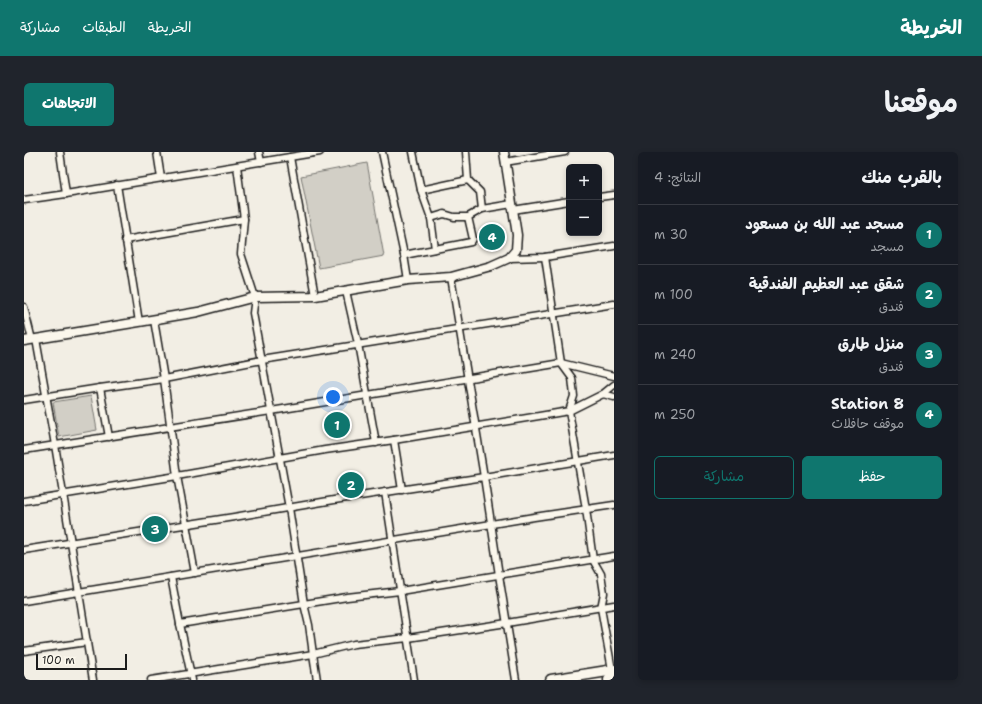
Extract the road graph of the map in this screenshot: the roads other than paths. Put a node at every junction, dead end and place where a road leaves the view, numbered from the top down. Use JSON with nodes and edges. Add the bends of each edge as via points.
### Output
{"nodes":[{"id":1,"x":60,"y":152,"type":"edge"},
{"id":2,"x":157,"y":152,"type":"edge"},
{"id":3,"x":259,"y":152,"type":"edge"},
{"id":4,"x":320,"y":152,"type":"edge"},
{"id":5,"x":382,"y":152,"type":"edge"},
{"id":6,"x":413,"y":152,"type":"edge"},
{"id":7,"x":466,"y":152,"type":"edge"},
{"id":8,"x":504,"y":152,"type":"edge"},
{"id":9,"x":565,"y":152,"type":"edge"},
{"id":10,"x":556,"y":153,"type":"edge"},
{"id":11,"x":290,"y":157,"type":"junction"},
{"id":12,"x":261,"y":162,"type":"junction"},
{"id":13,"x":505,"y":162,"type":"junction"},
{"id":14,"x":237,"y":166,"type":"junction"},
{"id":15,"x":161,"y":178,"type":"junction"},
{"id":16,"x":468,"y":180,"type":"junction"},
{"id":17,"x":117,"y":185,"type":"junction"},
{"id":18,"x":421,"y":190,"type":"junction"},
{"id":19,"x":66,"y":194,"type":"junction"},
{"id":20,"x":614,"y":194,"type":"edge"},
{"id":21,"x":602,"y":196,"type":"edge"},
{"id":22,"x":24,"y":200,"type":"edge"},
{"id":23,"x":566,"y":201,"type":"edge"},
{"id":24,"x":512,"y":207,"type":"junction"},
{"id":25,"x":482,"y":209,"type":"junction"},
{"id":26,"x":468,"y":217,"type":"junction"},
{"id":27,"x":244,"y":218,"type":"junction"},
{"id":28,"x":431,"y":218,"type":"junction"},
{"id":29,"x":125,"y":240,"type":"junction"},
{"id":30,"x":614,"y":246,"type":"edge"},
{"id":31,"x":435,"y":249,"type":"junction"},
{"id":32,"x":404,"y":254,"type":"junction"},
{"id":33,"x":545,"y":257,"type":"junction"},
{"id":34,"x":509,"y":258,"type":"junction"},
{"id":35,"x":451,"y":277,"type":"junction"},
{"id":36,"x":408,"y":280,"type":"junction"},
{"id":37,"x":346,"y":291,"type":"junction"},
{"id":38,"x":315,"y":296,"type":"junction"},
{"id":39,"x":255,"y":297,"type":"junction"},
{"id":40,"x":614,"y":304,"type":"edge"},
{"id":41,"x":24,"y":307,"type":"edge"},
{"id":42,"x":554,"y":314,"type":"junction"},
{"id":43,"x":154,"y":320,"type":"junction"},
{"id":44,"x":139,"y":322,"type":"junction"},
{"id":45,"x":459,"y":329,"type":"junction"},
{"id":46,"x":31,"y":340,"type":"edge"},
{"id":47,"x":358,"y":344,"type":"junction"},
{"id":48,"x":262,"y":360,"type":"junction"},
{"id":49,"x":561,"y":363,"type":"junction"},
{"id":50,"x":614,"y":376,"type":"edge"},
{"id":51,"x":468,"y":378,"type":"junction"},
{"id":52,"x":164,"y":379,"type":"junction"},
{"id":53,"x":614,"y":385,"type":"edge"},
{"id":54,"x":100,"y":388,"type":"junction"},
{"id":55,"x":603,"y":394,"type":"junction"},
{"id":56,"x":367,"y":395,"type":"junction"},
{"id":57,"x":47,"y":396,"type":"junction"},
{"id":58,"x":614,"y":397,"type":"edge"},
{"id":59,"x":24,"y":400,"type":"edge"},
{"id":60,"x":271,"y":412,"type":"junction"},
{"id":61,"x":569,"y":412,"type":"junction"},
{"id":62,"x":170,"y":427,"type":"junction"},
{"id":63,"x":476,"y":427,"type":"junction"},
{"id":64,"x":109,"y":437,"type":"junction"},
{"id":65,"x":394,"y":440,"type":"junction"},
{"id":66,"x":376,"y":443,"type":"junction"},
{"id":67,"x":55,"y":444,"type":"junction"},
{"id":68,"x":24,"y":450,"type":"edge"},
{"id":69,"x":614,"y":455,"type":"edge"},
{"id":70,"x":279,"y":458,"type":"junction"},
{"id":71,"x":577,"y":461,"type":"junction"},
{"id":72,"x":177,"y":476,"type":"junction"},
{"id":73,"x":484,"y":477,"type":"junction"},
{"id":74,"x":402,"y":490,"type":"junction"},
{"id":75,"x":385,"y":492,"type":"junction"},
{"id":76,"x":63,"y":494,"type":"junction"},
{"id":77,"x":24,"y":501,"type":"edge"},
{"id":78,"x":614,"y":505,"type":"edge"},
{"id":79,"x":289,"y":508,"type":"junction"},
{"id":80,"x":586,"y":509,"type":"junction"},
{"id":81,"x":186,"y":524,"type":"junction"},
{"id":82,"x":491,"y":524,"type":"junction"},
{"id":83,"x":392,"y":541,"type":"junction"},
{"id":84,"x":70,"y":543,"type":"junction"},
{"id":85,"x":24,"y":550,"type":"edge"},
{"id":86,"x":297,"y":556,"type":"junction"},
{"id":87,"x":614,"y":556,"type":"edge"},
{"id":88,"x":592,"y":560,"type":"junction"},
{"id":89,"x":195,"y":573,"type":"junction"},
{"id":90,"x":498,"y":575,"type":"junction"},
{"id":91,"x":171,"y":577,"type":"junction"},
{"id":92,"x":400,"y":591,"type":"junction"},
{"id":93,"x":79,"y":592,"type":"junction"},
{"id":94,"x":24,"y":601,"type":"edge"},
{"id":95,"x":304,"y":604,"type":"junction"},
{"id":96,"x":614,"y":606,"type":"edge"},
{"id":97,"x":601,"y":608,"type":"junction"},
{"id":98,"x":507,"y":623,"type":"junction"},
{"id":99,"x":180,"y":624,"type":"junction"},
{"id":100,"x":408,"y":638,"type":"junction"},
{"id":101,"x":87,"y":642,"type":"junction"},
{"id":102,"x":24,"y":651,"type":"edge"},
{"id":103,"x":313,"y":654,"type":"junction"},
{"id":104,"x":612,"y":675,"type":"edge"},
{"id":105,"x":192,"y":677,"type":"edge"},
{"id":106,"x":94,"y":680,"type":"edge"},
{"id":107,"x":151,"y":680,"type":"edge"},
{"id":108,"x":317,"y":680,"type":"edge"},
{"id":109,"x":414,"y":680,"type":"edge"},
{"id":110,"x":516,"y":680,"type":"edge"},
{"id":111,"x":551,"y":680,"type":"edge"}],
"edges":[{"from":1,"to":19,"type":"street"},
{"from":2,"to":15,"type":"street"},
{"from":3,"to":12,"type":"street"},
{"from":4,"to":11,"type":"street"},
{"from":5,"to":32,"type":"street"},
{"from":6,"to":18,"type":"street"},
{"from":7,"to":16,"type":"street"},
{"from":8,"to":13,"type":"street"},
{"from":9,"to":10,"type":"street"},
{"from":10,"to":13,"type":"street"},
{"from":11,"to":12,"type":"street"},
{"from":11,"to":38,"type":"street"},
{"from":12,"to":14,"type":"street"},
{"from":13,"to":24,"type":"street"},
{"from":14,"to":15,"type":"street"},
{"from":14,"to":27,"type":"street"},
{"from":15,"to":17,"type":"street"},
{"from":16,"to":18,"type":"street"},
{"from":16,"to":25,"type":"street","via":[[480,192]]},
{"from":17,"to":19,"type":"street"},
{"from":17,"to":29,"type":"street"},
{"from":18,"to":28,"type":"street"},
{"from":19,"to":22,"type":"street"},
{"from":20,"to":21,"type":"street"},
{"from":23,"to":24,"type":"street"},
{"from":24,"to":25,"type":"street"},
{"from":24,"to":34,"type":"street","via":[[517,241],[516,250]]},
{"from":25,"to":26,"type":"street"},
{"from":26,"to":28,"type":"street","via":[[444,214]]},
{"from":26,"to":31,"type":"street","via":[[473,239],[471,242]]},
{"from":27,"to":29,"type":"street"},
{"from":27,"to":39,"type":"street","via":[[241,254]]},
{"from":28,"to":31,"type":"street"},
{"from":29,"to":44,"type":"street"},
{"from":30,"to":33,"type":"street"},
{"from":31,"to":32,"type":"street"},
{"from":32,"to":36,"type":"street"},
{"from":33,"to":34,"type":"street"},
{"from":33,"to":42,"type":"street"},
{"from":34,"to":35,"type":"street"},
{"from":35,"to":36,"type":"street"},
{"from":35,"to":45,"type":"street"},
{"from":36,"to":37,"type":"street"},
{"from":37,"to":38,"type":"street"},
{"from":37,"to":47,"type":"street"},
{"from":38,"to":39,"type":"street"},
{"from":39,"to":43,"type":"street"},
{"from":39,"to":48,"type":"street","via":[[253,313]]},
{"from":40,"to":42,"type":"street"},
{"from":41,"to":46,"type":"street"},
{"from":42,"to":45,"type":"street"},
{"from":42,"to":49,"type":"street"},
{"from":43,"to":44,"type":"street"},
{"from":43,"to":52,"type":"street"},
{"from":44,"to":46,"type":"street"},
{"from":45,"to":47,"type":"street"},
{"from":45,"to":51,"type":"street"},
{"from":46,"to":57,"type":"street"},
{"from":47,"to":48,"type":"street"},
{"from":47,"to":56,"type":"street"},
{"from":48,"to":52,"type":"street"},
{"from":48,"to":60,"type":"street"},
{"from":49,"to":50,"type":"street"},
{"from":49,"to":51,"type":"street"},
{"from":49,"to":61,"type":"street","via":[[572,378],[574,396]]},
{"from":51,"to":56,"type":"street"},
{"from":51,"to":63,"type":"street"},
{"from":52,"to":54,"type":"street"},
{"from":52,"to":62,"type":"street"},
{"from":53,"to":55,"type":"street"},
{"from":54,"to":57,"type":"street"},
{"from":54,"to":64,"type":"street"},
{"from":55,"to":58,"type":"street"},
{"from":55,"to":61,"type":"street"},
{"from":56,"to":60,"type":"street"},
{"from":56,"to":66,"type":"street"},
{"from":57,"to":59,"type":"street"},
{"from":57,"to":67,"type":"street"},
{"from":60,"to":62,"type":"street"},
{"from":60,"to":70,"type":"street"},
{"from":61,"to":63,"type":"street"},
{"from":61,"to":71,"type":"street"},
{"from":62,"to":64,"type":"street"},
{"from":62,"to":72,"type":"street"},
{"from":63,"to":65,"type":"street"},
{"from":63,"to":73,"type":"street"},
{"from":64,"to":67,"type":"street"},
{"from":65,"to":66,"type":"street"},
{"from":65,"to":74,"type":"street"},
{"from":66,"to":70,"type":"street"},
{"from":67,"to":68,"type":"street"},
{"from":67,"to":76,"type":"street"},
{"from":69,"to":71,"type":"street"},
{"from":70,"to":72,"type":"street"},
{"from":70,"to":79,"type":"street"},
{"from":71,"to":73,"type":"street"},
{"from":71,"to":80,"type":"street"},
{"from":72,"to":76,"type":"street"},
{"from":72,"to":81,"type":"street"},
{"from":73,"to":74,"type":"street"},
{"from":73,"to":82,"type":"street"},
{"from":74,"to":75,"type":"street"},
{"from":75,"to":79,"type":"street"},
{"from":75,"to":83,"type":"street"},
{"from":76,"to":77,"type":"street"},
{"from":76,"to":84,"type":"street"},
{"from":78,"to":80,"type":"street"},
{"from":79,"to":81,"type":"street"},
{"from":79,"to":86,"type":"street"},
{"from":80,"to":82,"type":"street"},
{"from":80,"to":88,"type":"street"},
{"from":81,"to":84,"type":"street"},
{"from":81,"to":89,"type":"street"},
{"from":82,"to":83,"type":"street"},
{"from":82,"to":90,"type":"street"},
{"from":83,"to":86,"type":"street"},
{"from":83,"to":92,"type":"street"},
{"from":84,"to":85,"type":"street"},
{"from":84,"to":93,"type":"street"},
{"from":86,"to":89,"type":"street"},
{"from":86,"to":95,"type":"street"},
{"from":87,"to":88,"type":"street"},
{"from":88,"to":90,"type":"street"},
{"from":88,"to":97,"type":"street","via":[[601,574],[604,593]]},
{"from":89,"to":91,"type":"street"},
{"from":90,"to":92,"type":"street"},
{"from":90,"to":98,"type":"street"},
{"from":91,"to":93,"type":"street"},
{"from":91,"to":99,"type":"street"},
{"from":92,"to":95,"type":"street"},
{"from":92,"to":100,"type":"street"},
{"from":93,"to":94,"type":"street"},
{"from":93,"to":101,"type":"street"},
{"from":95,"to":99,"type":"street"},
{"from":95,"to":103,"type":"street","via":[[310,625]]},
{"from":96,"to":97,"type":"street"},
{"from":97,"to":98,"type":"street"},
{"from":97,"to":104,"type":"street"},
{"from":98,"to":100,"type":"street"},
{"from":98,"to":110,"type":"street"},
{"from":99,"to":105,"type":"street"},
{"from":100,"to":103,"type":"street","via":[[354,644]]},
{"from":100,"to":109,"type":"street"},
{"from":101,"to":102,"type":"street"},
{"from":101,"to":106,"type":"street"},
{"from":103,"to":105,"type":"street"},
{"from":103,"to":108,"type":"street"},
{"from":104,"to":111,"type":"main road"},
{"from":105,"to":107,"type":"street"}]}
